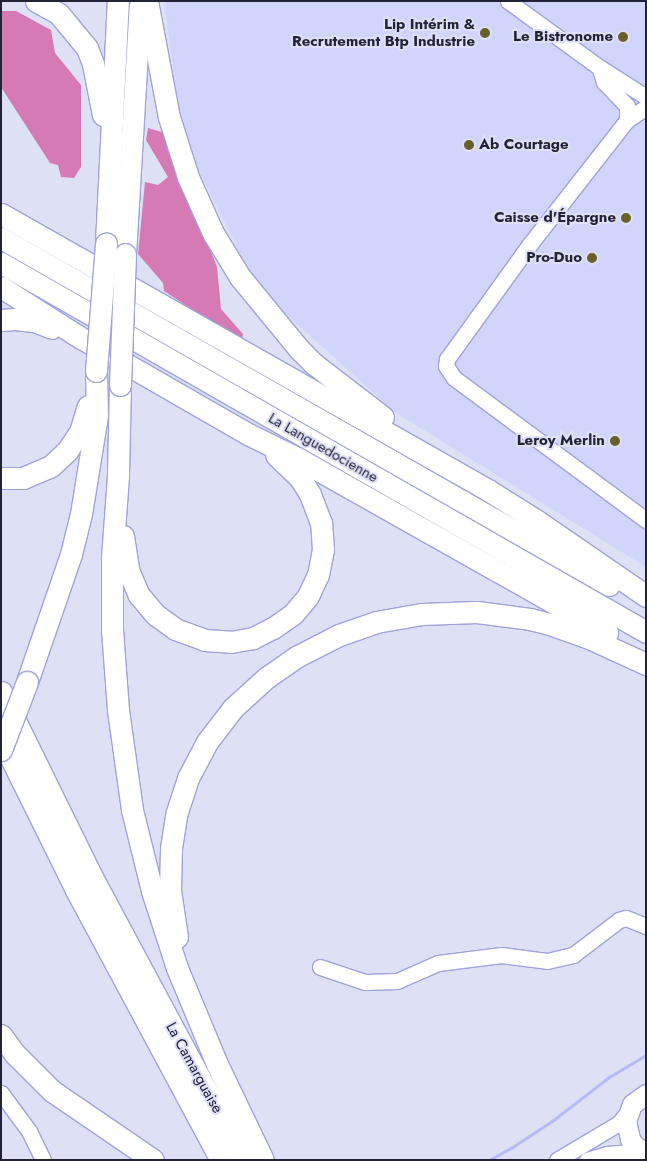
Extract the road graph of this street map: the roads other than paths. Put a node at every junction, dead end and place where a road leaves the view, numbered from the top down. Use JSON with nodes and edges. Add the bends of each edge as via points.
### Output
{"nodes":[{"id":1,"x":36,"y":1,"type":"edge"},
{"id":2,"x":118,"y":1,"type":"edge"},
{"id":3,"x":140,"y":1,"type":"edge"},
{"id":4,"x":147,"y":1,"type":"edge"},
{"id":5,"x":508,"y":1,"type":"edge"},
{"id":6,"x":598,"y":67,"type":"junction"},
{"id":7,"x":645,"y":106,"type":"edge"},
{"id":8,"x":627,"y":120,"type":"junction"},
{"id":9,"x":110,"y":154,"type":"junction"},
{"id":10,"x":1,"y":214,"type":"edge"},
{"id":11,"x":1,"y":238,"type":"edge"},
{"id":12,"x":1,"y":263,"type":"edge"},
{"id":13,"x":1,"y":287,"type":"edge"},
{"id":14,"x":1,"y":320,"type":"edge"},
{"id":15,"x":81,"y":338,"type":"junction"},
{"id":16,"x":96,"y":371,"type":"junction"},
{"id":17,"x":248,"y":434,"type":"junction"},
{"id":18,"x":118,"y":476,"type":"junction"},
{"id":19,"x":1,"y":478,"type":"edge"},
{"id":20,"x":488,"y":490,"type":"junction"},
{"id":21,"x":646,"y":520,"type":"edge"},
{"id":22,"x":646,"y":596,"type":"edge"},
{"id":23,"x":646,"y":606,"type":"edge"},
{"id":24,"x":646,"y":632,"type":"edge"},
{"id":25,"x":646,"y":655,"type":"edge"},
{"id":26,"x":646,"y":664,"type":"edge"},
{"id":27,"x":1,"y":692,"type":"edge"},
{"id":28,"x":1,"y":738,"type":"edge"},
{"id":29,"x":1,"y":750,"type":"edge"},
{"id":30,"x":646,"y":926,"type":"edge"},
{"id":31,"x":320,"y":968,"type":"dead end"},
{"id":32,"x":196,"y":1014,"type":"junction"},
{"id":33,"x":1,"y":1034,"type":"edge"},
{"id":34,"x":1,"y":1093,"type":"edge"},
{"id":35,"x":646,"y":1094,"type":"edge"},
{"id":36,"x":628,"y":1112,"type":"junction"},
{"id":37,"x":644,"y":1152,"type":"edge"},
{"id":38,"x":43,"y":1160,"type":"edge"},
{"id":39,"x":153,"y":1160,"type":"edge"},
{"id":40,"x":221,"y":1160,"type":"edge"},
{"id":41,"x":244,"y":1160,"type":"edge"},
{"id":42,"x":263,"y":1160,"type":"edge"},
{"id":43,"x":557,"y":1160,"type":"edge"},
{"id":44,"x":587,"y":1160,"type":"edge"}],
"edges":[{"from":1,"to":9,"type":"highway","via":[[59,14],[87,48],[97,78]]},
{"from":2,"to":9,"type":"highway"},
{"from":3,"to":18,"type":"highway","bridge":true,"via":[[125,254]]},
{"from":4,"to":20,"type":"highway","via":[[169,116],[182,160],[210,226],[240,278],[278,326],[314,364],[381,416]]},
{"from":5,"to":6,"type":"street"},
{"from":6,"to":7,"type":"street"},
{"from":6,"to":8,"type":"street","via":[[604,82],[627,106]]},
{"from":7,"to":8,"type":"street"},
{"from":8,"to":21,"type":"street","via":[[530,244],[447,359],[446,366],[454,378]]},
{"from":9,"to":16,"type":"highway","bridge":true},
{"from":10,"to":20,"type":"highway"},
{"from":11,"to":23,"type":"highway","name":"La Languedocienne"},
{"from":12,"to":24,"type":"highway","name":"La Languedocienne"},
{"from":13,"to":15,"type":"highway"},
{"from":14,"to":15,"type":"highway","via":[[34,321]]},
{"from":15,"to":17,"type":"highway"},
{"from":16,"to":19,"type":"highway","via":[[80,432],[67,451],[51,466],[38,472],[23,478]]},
{"from":16,"to":29,"type":"highway","bridge":true,"via":[[96,423],[81,514],[65,573]]},
{"from":17,"to":18,"type":"highway","via":[[289,467],[306,486],[318,514],[323,549],[318,575],[301,606],[284,622],[253,638],[231,642],[195,637],[170,626],[148,606],[134,585],[125,555]]},
{"from":17,"to":25,"type":"highway","via":[[297,458]]},
{"from":18,"to":32,"type":"highway","via":[[112,557],[112,630],[124,760],[132,810],[152,891],[174,960]]},
{"from":20,"to":22,"type":"highway"},
{"from":26,"to":32,"type":"highway","via":[[550,624],[508,615],[452,612],[400,617],[357,629],[296,657],[266,678],[233,708],[207,742],[188,778],[173,829],[170,867],[174,919]]},
{"from":27,"to":41,"type":"highway","name":"La Camarguaise","via":[[68,831]]},
{"from":28,"to":40,"type":"highway","via":[[74,888]]},
{"from":30,"to":31,"type":"street","via":[[626,918],[619,920],[573,955],[547,961],[501,955],[438,963],[396,981],[365,982]]},
{"from":32,"to":42,"type":"highway"},
{"from":33,"to":39,"type":"highway","via":[[22,1062],[52,1091]]},
{"from":34,"to":38,"type":"street","via":[[29,1131]]},
{"from":35,"to":36,"type":"main road","via":[[632,1104]]},
{"from":36,"to":37,"type":"main road","via":[[626,1121],[630,1139]]},
{"from":36,"to":43,"type":"street","via":[[619,1122]]},
{"from":37,"to":44,"type":"street","via":[[607,1154]]}]}
